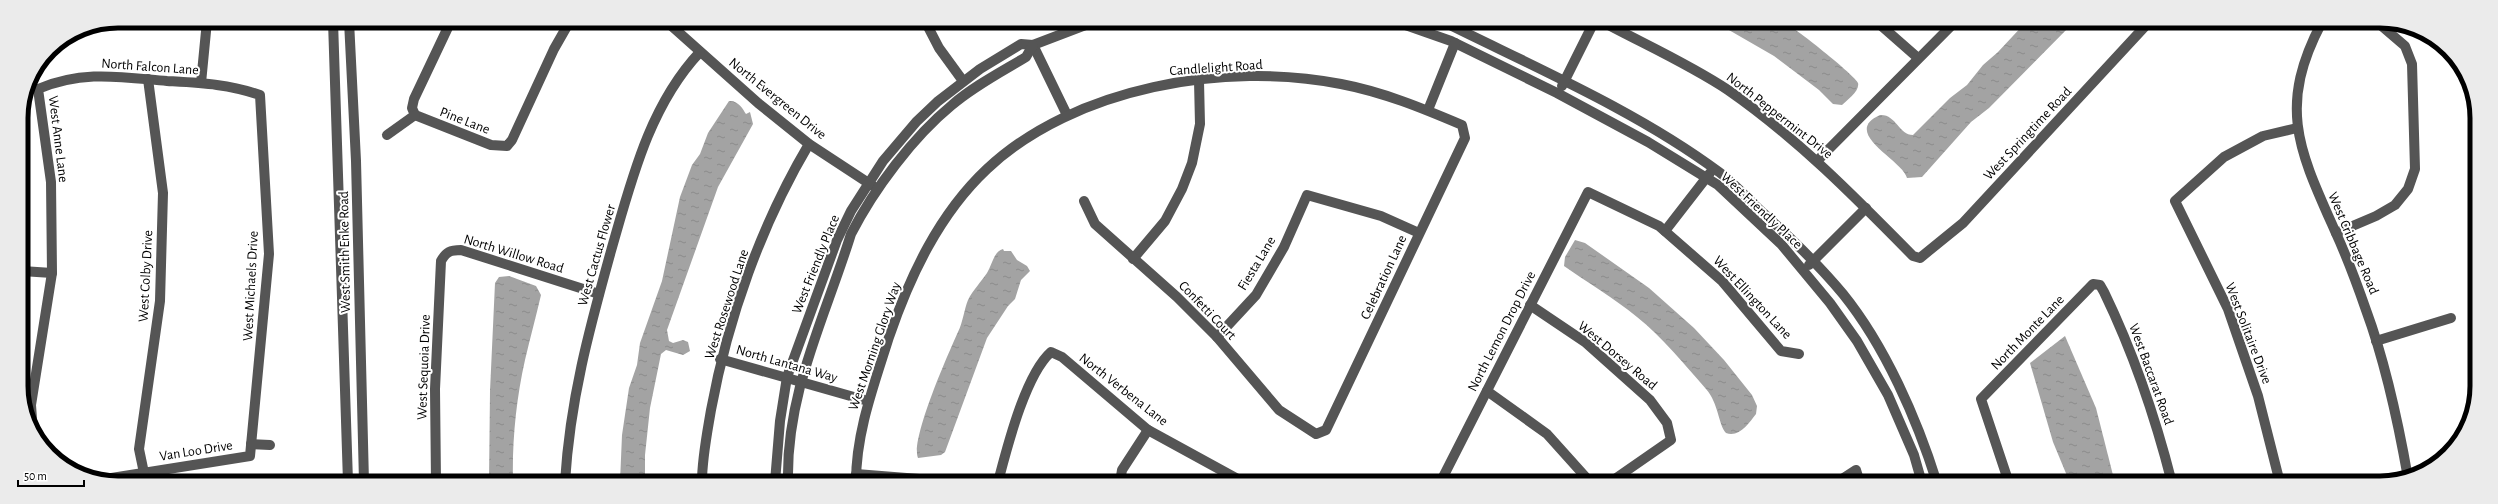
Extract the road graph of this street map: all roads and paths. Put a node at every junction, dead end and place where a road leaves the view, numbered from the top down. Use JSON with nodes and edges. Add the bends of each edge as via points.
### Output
{"nodes":[{"id":1,"x":206,"y":28,"type":"edge"},
{"id":2,"x":333,"y":28,"type":"edge"},
{"id":3,"x":350,"y":28,"type":"edge"},
{"id":4,"x":448,"y":28,"type":"edge"},
{"id":5,"x":566,"y":28,"type":"edge"},
{"id":6,"x":674,"y":28,"type":"edge"},
{"id":7,"x":929,"y":28,"type":"edge"},
{"id":8,"x":1078,"y":28,"type":"edge"},
{"id":9,"x":1411,"y":28,"type":"edge"},
{"id":10,"x":1456,"y":28,"type":"edge"},
{"id":11,"x":1591,"y":28,"type":"edge"},
{"id":12,"x":1614,"y":28,"type":"edge"},
{"id":13,"x":1884,"y":28,"type":"edge"},
{"id":14,"x":1949,"y":28,"type":"edge"},
{"id":15,"x":2143,"y":28,"type":"edge"},
{"id":16,"x":2319,"y":28,"type":"edge"},
{"id":17,"x":2384,"y":28,"type":"edge"},
{"id":18,"x":1455,"y":43,"type":"junction"},
{"id":19,"x":1033,"y":45,"type":"junction"},
{"id":20,"x":700,"y":52,"type":"junction"},
{"id":21,"x":1918,"y":58,"type":"junction"},
{"id":22,"x":148,"y":79,"type":"junction"},
{"id":23,"x":1199,"y":80,"type":"junction"},
{"id":24,"x":963,"y":81,"type":"junction"},
{"id":25,"x":1565,"y":82,"type":"junction"},
{"id":26,"x":201,"y":83,"type":"junction"},
{"id":27,"x":38,"y":89,"type":"joint"},
{"id":28,"x":1557,"y":93,"type":"junction"},
{"id":29,"x":260,"y":95,"type":"joint"},
{"id":30,"x":1428,"y":110,"type":"junction"},
{"id":31,"x":415,"y":115,"type":"junction"},
{"id":32,"x":1067,"y":115,"type":"junction"},
{"id":33,"x":1462,"y":125,"type":"joint"},
{"id":34,"x":2297,"y":128,"type":"junction"},
{"id":35,"x":387,"y":135,"type":"dead end"},
{"id":36,"x":809,"y":144,"type":"junction"},
{"id":37,"x":1818,"y":160,"type":"junction"},
{"id":38,"x":1713,"y":168,"type":"junction"},
{"id":39,"x":987,"y":169,"type":"joint"},
{"id":40,"x":1707,"y":177,"type":"junction"},
{"id":41,"x":868,"y":183,"type":"junction"},
{"id":42,"x":878,"y":189,"type":"junction"},
{"id":43,"x":1588,"y":192,"type":"joint"},
{"id":44,"x":1084,"y":201,"type":"dead end"},
{"id":45,"x":1866,"y":208,"type":"junction"},
{"id":46,"x":1665,"y":231,"type":"junction"},
{"id":47,"x":1419,"y":233,"type":"junction"},
{"id":48,"x":2336,"y":233,"type":"junction"},
{"id":49,"x":445,"y":253,"type":"joint"},
{"id":50,"x":1920,"y":258,"type":"joint"},
{"id":51,"x":1133,"y":259,"type":"junction"},
{"id":52,"x":1814,"y":261,"type":"junction"},
{"id":53,"x":1803,"y":270,"type":"junction"},
{"id":54,"x":28,"y":271,"type":"edge"},
{"id":55,"x":52,"y":273,"type":"junction"},
{"id":56,"x":2093,"y":284,"type":"joint"},
{"id":57,"x":599,"y":294,"type":"junction"},
{"id":58,"x":1530,"y":305,"type":"junction"},
{"id":59,"x":2451,"y":318,"type":"dead end"},
{"id":60,"x":1217,"y":337,"type":"junction"},
{"id":61,"x":2376,"y":341,"type":"junction"},
{"id":62,"x":1799,"y":354,"type":"dead end"},
{"id":63,"x":720,"y":358,"type":"junction"},
{"id":64,"x":787,"y":377,"type":"junction"},
{"id":65,"x":800,"y":381,"type":"junction"},
{"id":66,"x":1486,"y":391,"type":"junction"},
{"id":67,"x":868,"y":401,"type":"junction"},
{"id":68,"x":31,"y":409,"type":"edge"},
{"id":69,"x":1148,"y":430,"type":"junction"},
{"id":70,"x":1316,"y":434,"type":"joint"},
{"id":71,"x":251,"y":444,"type":"junction"},
{"id":72,"x":270,"y":445,"type":"dead end"},
{"id":73,"x":250,"y":456,"type":"joint"},
{"id":74,"x":2407,"y":472,"type":"edge"},
{"id":75,"x":144,"y":473,"type":"junction"},
{"id":76,"x":125,"y":476,"type":"edge"},
{"id":77,"x":348,"y":476,"type":"edge"},
{"id":78,"x":364,"y":476,"type":"edge"},
{"id":79,"x":436,"y":476,"type":"edge"},
{"id":80,"x":565,"y":476,"type":"edge"},
{"id":81,"x":702,"y":476,"type":"edge"},
{"id":82,"x":775,"y":476,"type":"edge"},
{"id":83,"x":788,"y":476,"type":"edge"},
{"id":84,"x":856,"y":476,"type":"edge"},
{"id":85,"x":1000,"y":476,"type":"edge"},
{"id":86,"x":1121,"y":476,"type":"edge"},
{"id":87,"x":1232,"y":476,"type":"edge"},
{"id":88,"x":1443,"y":476,"type":"edge"},
{"id":89,"x":1584,"y":476,"type":"edge"},
{"id":90,"x":1619,"y":476,"type":"edge"},
{"id":91,"x":1847,"y":476,"type":"edge"},
{"id":92,"x":1858,"y":476,"type":"edge"},
{"id":93,"x":1920,"y":476,"type":"edge"},
{"id":94,"x":1935,"y":476,"type":"edge"},
{"id":95,"x":2007,"y":476,"type":"edge"},
{"id":96,"x":2170,"y":476,"type":"edge"},
{"id":97,"x":2278,"y":476,"type":"edge"}],
"edges":[{"from":1,"to":26,"type":"street"},
{"from":2,"to":77,"type":"street","name":"West Smith Enke Road"},
{"from":3,"to":78,"type":"street","name":"West Smith Enke Road"},
{"from":4,"to":31,"type":"street","via":[[414,99],[412,108]]},
{"from":5,"to":31,"type":"street","name":"Pine Lane","via":[[507,146],[491,145]]},
{"from":6,"to":20,"type":"street","name":"North Evergreen Drive"},
{"from":7,"to":24,"type":"street","via":[[939,48]]},
{"from":8,"to":19,"type":"street","name":"West Friendly Place"},
{"from":9,"to":18,"type":"street","name":"West Friendly Place"},
{"from":10,"to":25,"type":"street","name":"West Friendly Place"},
{"from":11,"to":25,"type":"street"},
{"from":12,"to":37,"type":"street","name":"North Peppermint Drive","via":[[1728,90]]},
{"from":13,"to":21,"type":"street"},
{"from":14,"to":21,"type":"street"},
{"from":15,"to":50,"type":"street","name":"West Springtime Road","via":[[1963,223]]},
{"from":16,"to":34,"type":"street","name":"West Cribbage Road","via":[[2307,49],[2297,92]]},
{"from":17,"to":48,"type":"street","via":[[2405,46],[2412,64],[2416,168],[2408,189],[2395,205]]},
{"from":18,"to":28,"type":"street","name":"West Friendly Place"},
{"from":18,"to":30,"type":"street"},
{"from":19,"to":24,"type":"street","name":"West Friendly Place","via":[[1021,44]]},
{"from":19,"to":32,"type":"street"},
{"from":19,"to":42,"type":"street","name":"West Friendly Place","via":[[1026,57],[971,91],[937,118],[918,137]]},
{"from":20,"to":36,"type":"street","name":"North Evergreen Drive"},
{"from":20,"to":57,"type":"street","name":"West Cactus Flower","via":[[687,66],[665,100],[636,164]]},
{"from":21,"to":37,"type":"street"},
{"from":22,"to":26,"type":"street","name":"North Falcon Lane"},
{"from":22,"to":27,"type":"street","name":"North Falcon Lane","via":[[108,75],[58,81]]},
{"from":22,"to":75,"type":"street","name":"West Colby Drive","via":[[163,193],[160,301],[139,449]]},
{"from":23,"to":30,"type":"street","name":"Candlelight Road","via":[[1255,76],[1301,78],[1382,93]]},
{"from":23,"to":32,"type":"street","name":"Candlelight Road","via":[[1154,86],[1109,98]]},
{"from":23,"to":51,"type":"street","via":[[1200,124],[1192,163],[1165,221]]},
{"from":24,"to":41,"type":"street","name":"West Friendly Place","via":[[917,121]]},
{"from":25,"to":28,"type":"street"},
{"from":25,"to":38,"type":"street","name":"West Friendly Place","via":[[1653,129]]},
{"from":26,"to":29,"type":"street","name":"North Falcon Lane","via":[[234,86]]},
{"from":27,"to":55,"type":"street","name":"West Anne Lane","via":[[51,182]]},
{"from":28,"to":40,"type":"street","name":"West Friendly Place"},
{"from":29,"to":71,"type":"street","name":"West Michaels Drive","via":[[269,254]]},
{"from":30,"to":33,"type":"street","name":"Candlelight Road"},
{"from":31,"to":35,"type":"street"},
{"from":32,"to":39,"type":"street","name":"Candlelight Road","via":[[1032,134]]},
{"from":33,"to":47,"type":"street","name":"Celebration Lane","via":[[1465,138]]},
{"from":34,"to":48,"type":"street","name":"West Cribbage Road","via":[[2307,170]]},
{"from":34,"to":97,"type":"street","name":"West Solitaire Drive","via":[[2263,136],[2224,156],[2175,201],[2228,309],[2258,396]]},
{"from":36,"to":41,"type":"street","name":"North Evergreen Drive"},
{"from":36,"to":63,"type":"street","name":"West Rosewood Lane","via":[[788,179],[763,235]]},
{"from":37,"to":45,"type":"street","name":"North Peppermint Drive"},
{"from":38,"to":40,"type":"street"},
{"from":38,"to":52,"type":"street","name":"West Friendly Place"},
{"from":39,"to":67,"type":"street","name":"West Morning Glory Way","via":[[949,213],[924,252],[899,307]]},
{"from":40,"to":46,"type":"street"},
{"from":40,"to":53,"type":"street","name":"West Friendly Place","via":[[1781,244]]},
{"from":41,"to":42,"type":"street","name":"North Evergreen Drive"},
{"from":41,"to":64,"type":"street","name":"West Friendly Place","via":[[837,240]]},
{"from":42,"to":65,"type":"street","name":"West Friendly Place","via":[[851,234]]},
{"from":43,"to":46,"type":"street","name":"West Ellington Lane"},
{"from":43,"to":58,"type":"street","name":"North Lemon Drop Drive"},
{"from":44,"to":51,"type":"street","name":"Confetti Court","via":[[1095,224]]},
{"from":45,"to":50,"type":"street","name":"North Peppermint Drive","via":[[1913,256]]},
{"from":45,"to":52,"type":"street"},
{"from":46,"to":62,"type":"street","name":"West Ellington Lane","via":[[1722,281],[1781,351]]},
{"from":47,"to":60,"type":"street","name":"Fiesta Lane","via":[[1381,216],[1306,195],[1284,247],[1256,295]]},
{"from":47,"to":70,"type":"street","name":"Celebration Lane","via":[[1326,430]]},
{"from":48,"to":61,"type":"street","name":"West Cribbage Road"},
{"from":49,"to":57,"type":"street","name":"North Willow Road","via":[[460,250]]},
{"from":49,"to":79,"type":"street","name":"West Sequoia Drive","via":[[441,261],[435,388]]},
{"from":51,"to":60,"type":"street","name":"Confetti Court"},
{"from":52,"to":53,"type":"street"},
{"from":52,"to":94,"type":"street","name":"West Friendly Place","via":[[1843,295],[1870,334],[1900,390],[1927,451]]},
{"from":53,"to":93,"type":"street","name":"West Friendly Place","via":[[1857,341],[1888,395]]},
{"from":54,"to":55,"type":"street"},
{"from":55,"to":68,"type":"street","name":"West Anne Lane"},
{"from":56,"to":95,"type":"street","name":"North Monte Lane","via":[[1981,399]]},
{"from":56,"to":96,"type":"street","name":"West Baccarat Road","via":[[2100,285],[2104,292],[2133,356],[2154,412]]},
{"from":57,"to":80,"type":"street","name":"West Cactus Flower","via":[[575,388],[568,432]]},
{"from":58,"to":66,"type":"street","name":"North Lemon Drop Drive"},
{"from":58,"to":90,"type":"street","name":"West Dorsey Road","via":[[1585,342],[1650,400],[1667,423],[1671,440]]},
{"from":59,"to":61,"type":"street"},
{"from":60,"to":70,"type":"street","name":"Confetti Court","via":[[1279,410]]},
{"from":61,"to":74,"type":"street","name":"West Cribbage Road","via":[[2397,417]]},
{"from":63,"to":64,"type":"street","name":"North Lantana Way"},
{"from":63,"to":81,"type":"street","name":"West Rosewood Lane","via":[[702,459]]},
{"from":64,"to":65,"type":"street","name":"North Lantana Way"},
{"from":64,"to":82,"type":"street","name":"West Friendly Place"},
{"from":65,"to":67,"type":"street","name":"North Lantana Way"},
{"from":65,"to":83,"type":"street","name":"West Friendly Place","via":[[790,439]]},
{"from":66,"to":88,"type":"street","name":"North Lemon Drop Drive"},
{"from":66,"to":89,"type":"street","via":[[1547,434]]},
{"from":67,"to":84,"type":"street","name":"West Morning Glory Way","via":[[860,438]]},
{"from":69,"to":85,"type":"street","name":"North Verbena Lane","via":[[1062,357],[1051,352],[1041,360],[1021,407]]},
{"from":69,"to":86,"type":"street","via":[[1122,470]]},
{"from":69,"to":87,"type":"street","name":"North Verbena Lane"},
{"from":71,"to":72,"type":"street"},
{"from":71,"to":73,"type":"street","name":"West Michaels Drive"},
{"from":73,"to":75,"type":"street","name":"Van Loo Drive"},
{"from":75,"to":76,"type":"street","name":"Van Loo Drive"},
{"from":91,"to":92,"type":"street","via":[[1856,470]]}]}
